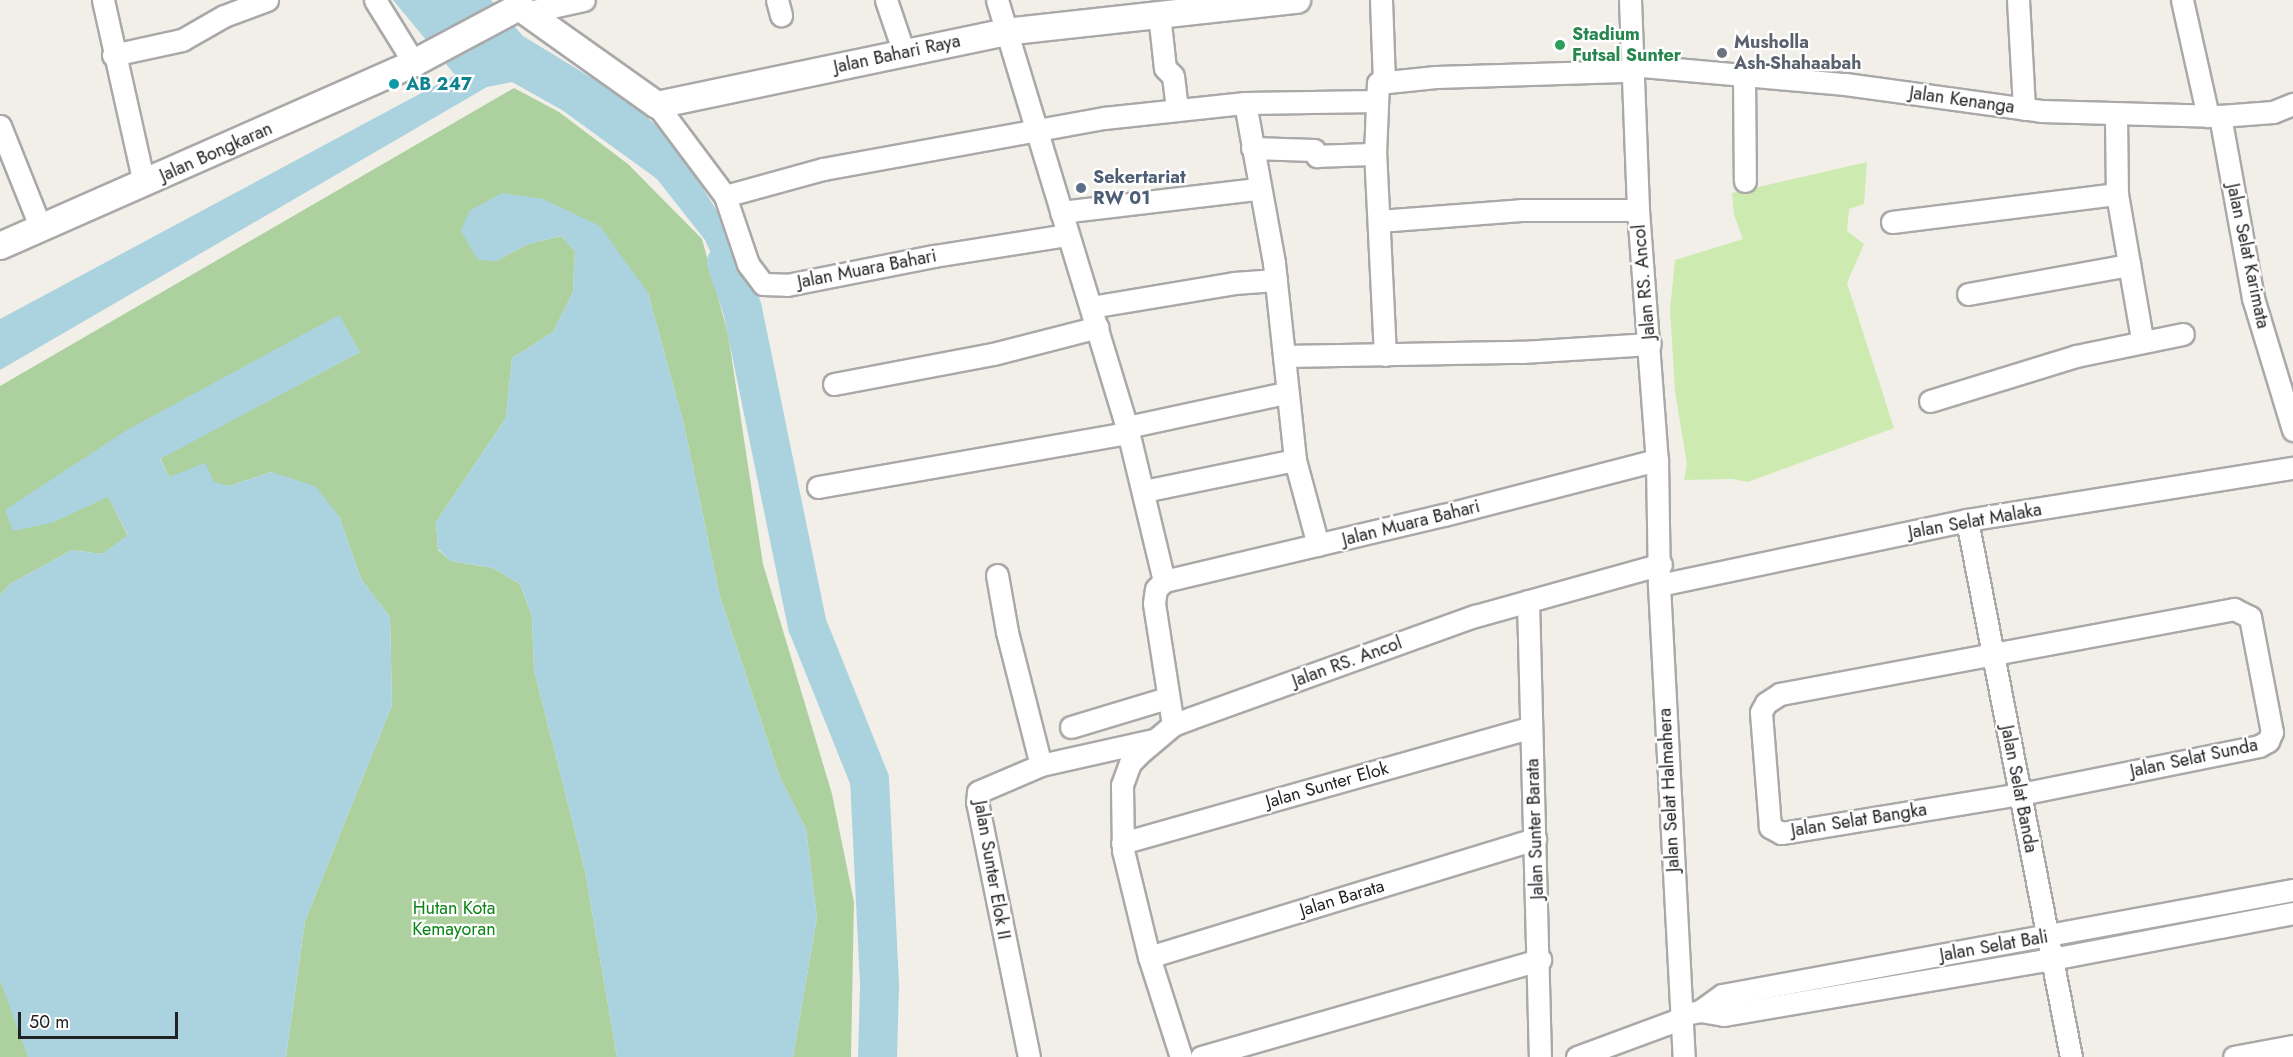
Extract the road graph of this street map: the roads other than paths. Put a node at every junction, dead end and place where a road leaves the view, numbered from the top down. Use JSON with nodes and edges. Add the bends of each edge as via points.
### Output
{"nodes":[{"id":1,"x":104,"y":0,"type":"edge"},
{"id":2,"x":267,"y":0,"type":"edge"},
{"id":3,"x":375,"y":0,"type":"edge"},
{"id":4,"x":584,"y":0,"type":"edge"},
{"id":5,"x":886,"y":0,"type":"edge"},
{"id":6,"x":997,"y":0,"type":"edge"},
{"id":7,"x":1297,"y":0,"type":"edge"},
{"id":8,"x":1381,"y":0,"type":"edge"},
{"id":9,"x":1630,"y":0,"type":"edge"},
{"id":10,"x":2018,"y":0,"type":"edge"},
{"id":11,"x":2182,"y":0,"type":"edge"},
{"id":12,"x":1203,"y":5,"type":"edge"},
{"id":13,"x":520,"y":11,"type":"junction"},
{"id":14,"x":1159,"y":14,"type":"junction"},
{"id":15,"x":1005,"y":32,"type":"junction"},
{"id":16,"x":904,"y":53,"type":"junction"},
{"id":17,"x":113,"y":55,"type":"junction"},
{"id":18,"x":422,"y":57,"type":"junction"},
{"id":19,"x":1631,"y":68,"type":"junction"},
{"id":20,"x":1744,"y":76,"type":"junction"},
{"id":21,"x":1381,"y":91,"type":"junction"},
{"id":22,"x":1245,"y":103,"type":"junction"},
{"id":23,"x":2293,"y":104,"type":"edge"},
{"id":24,"x":657,"y":105,"type":"junction"},
{"id":25,"x":1176,"y":108,"type":"junction"},
{"id":26,"x":2024,"y":109,"type":"junction"},
{"id":27,"x":2116,"y":116,"type":"junction"},
{"id":28,"x":2214,"y":116,"type":"junction"},
{"id":29,"x":0,"y":126,"type":"edge"},
{"id":30,"x":1037,"y":132,"type":"junction"},
{"id":31,"x":1252,"y":148,"type":"junction"},
{"id":32,"x":1375,"y":154,"type":"junction"},
{"id":33,"x":1745,"y":181,"type":"dead end"},
{"id":34,"x":144,"y":183,"type":"junction"},
{"id":35,"x":1258,"y":189,"type":"junction"},
{"id":36,"x":2117,"y":194,"type":"junction"},
{"id":37,"x":724,"y":196,"type":"junction"},
{"id":38,"x":1638,"y":210,"type":"junction"},
{"id":39,"x":1061,"y":212,"type":"junction"},
{"id":40,"x":1378,"y":222,"type":"junction"},
{"id":41,"x":1892,"y":222,"type":"dead end"},
{"id":42,"x":40,"y":226,"type":"junction"},
{"id":43,"x":1067,"y":235,"type":"junction"},
{"id":44,"x":0,"y":246,"type":"edge"},
{"id":45,"x":2128,"y":265,"type":"junction"},
{"id":46,"x":1276,"y":280,"type":"junction"},
{"id":47,"x":1968,"y":294,"type":"dead end"},
{"id":48,"x":1091,"y":307,"type":"junction"},
{"id":49,"x":1098,"y":327,"type":"junction"},
{"id":50,"x":2183,"y":334,"type":"dead end"},
{"id":51,"x":2142,"y":339,"type":"junction"},
{"id":52,"x":1650,"y":344,"type":"junction"},
{"id":53,"x":1384,"y":355,"type":"junction"},
{"id":54,"x":1284,"y":356,"type":"junction"},
{"id":55,"x":834,"y":384,"type":"dead end"},
{"id":56,"x":1285,"y":393,"type":"junction"},
{"id":57,"x":1930,"y":401,"type":"dead end"},
{"id":58,"x":1128,"y":430,"type":"junction"},
{"id":59,"x":2293,"y":430,"type":"edge"},
{"id":60,"x":1295,"y":460,"type":"junction"},
{"id":61,"x":1657,"y":460,"type":"junction"},
{"id":62,"x":2293,"y":468,"type":"edge"},
{"id":63,"x":818,"y":487,"type":"dead end"},
{"id":64,"x":1144,"y":491,"type":"junction"},
{"id":65,"x":1967,"y":520,"type":"junction"},
{"id":66,"x":1318,"y":545,"type":"junction"},
{"id":67,"x":1660,"y":574,"type":"junction"},
{"id":68,"x":997,"y":575,"type":"dead end"},
{"id":69,"x":1164,"y":581,"type":"junction"},
{"id":70,"x":1527,"y":601,"type":"junction"},
{"id":71,"x":1993,"y":654,"type":"junction"},
{"id":72,"x":1167,"y":698,"type":"junction"},
{"id":73,"x":1173,"y":725,"type":"junction"},
{"id":74,"x":1071,"y":727,"type":"dead end"},
{"id":75,"x":1531,"y":728,"type":"junction"},
{"id":76,"x":1153,"y":740,"type":"junction"},
{"id":77,"x":1041,"y":765,"type":"junction"},
{"id":78,"x":2020,"y":794,"type":"junction"},
{"id":79,"x":1535,"y":839,"type":"junction"},
{"id":80,"x":1122,"y":843,"type":"junction"},
{"id":81,"x":2293,"y":890,"type":"edge"},
{"id":82,"x":2293,"y":913,"type":"edge"},
{"id":83,"x":2048,"y":937,"type":"junction"},
{"id":84,"x":1149,"y":957,"type":"junction"},
{"id":85,"x":2052,"y":959,"type":"junction"},
{"id":86,"x":1540,"y":960,"type":"junction"},
{"id":87,"x":1685,"y":1013,"type":"junction"},
{"id":88,"x":2293,"y":1046,"type":"edge"},
{"id":89,"x":1029,"y":1057,"type":"edge"},
{"id":90,"x":1181,"y":1057,"type":"edge"},
{"id":91,"x":1200,"y":1057,"type":"edge"},
{"id":92,"x":1540,"y":1057,"type":"edge"},
{"id":93,"x":1577,"y":1057,"type":"edge"},
{"id":94,"x":1684,"y":1057,"type":"edge"},
{"id":95,"x":2071,"y":1057,"type":"edge"},
{"id":96,"x":2234,"y":1057,"type":"edge"}],
"edges":[{"from":1,"to":17,"type":"street"},
{"from":2,"to":17,"type":"street","via":[[224,16],[182,40]]},
{"from":3,"to":18,"type":"street"},
{"from":4,"to":13,"type":"street"},
{"from":5,"to":16,"type":"street"},
{"from":6,"to":15,"type":"street"},
{"from":7,"to":12,"type":"street","name":"Jalan Bahari Raya"},
{"from":8,"to":21,"type":"street"},
{"from":9,"to":19,"type":"street","name":"Jalan RS. Ancol"},
{"from":10,"to":26,"type":"street"},
{"from":11,"to":28,"type":"street","name":"Jalan Selat Karimata"},
{"from":12,"to":14,"type":"street","name":"Jalan Bahari Raya"},
{"from":13,"to":18,"type":"street"},
{"from":13,"to":24,"type":"street"},
{"from":14,"to":15,"type":"street","name":"Jalan Bahari Raya"},
{"from":14,"to":25,"type":"street","via":[[1164,62],[1173,76]]},
{"from":15,"to":16,"type":"street","name":"Jalan Bahari Raya"},
{"from":15,"to":30,"type":"street"},
{"from":16,"to":24,"type":"street","name":"Jalan Bahari Raya"},
{"from":17,"to":34,"type":"street"},
{"from":18,"to":34,"type":"street","name":"Jalan Bongkaran"},
{"from":19,"to":20,"type":"street","name":"Jalan Kenanga"},
{"from":19,"to":21,"type":"street","name":"Jalan Kenanga"},
{"from":19,"to":38,"type":"street","name":"Jalan RS. Ancol"},
{"from":20,"to":26,"type":"street","name":"Jalan Kenanga","via":[[1845,84]]},
{"from":20,"to":33,"type":"street"},
{"from":21,"to":22,"type":"street","name":"Jalan Kenanga"},
{"from":21,"to":32,"type":"street"},
{"from":22,"to":25,"type":"street","name":"Jalan Kenanga"},
{"from":22,"to":31,"type":"street"},
{"from":23,"to":28,"type":"street","name":"Jalan Kenanga","via":[[2273,112]]},
{"from":24,"to":37,"type":"street","name":"Jalan Muara Bahari"},
{"from":25,"to":30,"type":"street","name":"Jalan Kenanga"},
{"from":26,"to":27,"type":"street","name":"Jalan Kenanga"},
{"from":27,"to":28,"type":"street","name":"Jalan Kenanga"},
{"from":27,"to":36,"type":"street"},
{"from":28,"to":59,"type":"street","name":"Jalan Selat Karimata","via":[[2253,297]]},
{"from":29,"to":42,"type":"street"},
{"from":30,"to":37,"type":"street","via":[[823,169]]},
{"from":30,"to":39,"type":"street"},
{"from":31,"to":32,"type":"street","via":[[1314,150],[1317,156]]},
{"from":31,"to":35,"type":"street"},
{"from":32,"to":40,"type":"street"},
{"from":34,"to":42,"type":"street","name":"Jalan Bongkaran"},
{"from":35,"to":39,"type":"street"},
{"from":35,"to":46,"type":"street"},
{"from":36,"to":41,"type":"street"},
{"from":36,"to":45,"type":"street"},
{"from":37,"to":43,"type":"street","name":"Jalan Muara Bahari","via":[[752,273],[773,287]]},
{"from":38,"to":40,"type":"street","via":[[1521,210]]},
{"from":38,"to":52,"type":"street","name":"Jalan RS. Ancol"},
{"from":39,"to":43,"type":"street"},
{"from":40,"to":53,"type":"street"},
{"from":42,"to":44,"type":"street","name":"Jalan Bongkaran"},
{"from":43,"to":48,"type":"street"},
{"from":45,"to":47,"type":"street"},
{"from":45,"to":51,"type":"street"},
{"from":46,"to":48,"type":"street","via":[[1234,283]]},
{"from":46,"to":54,"type":"street"},
{"from":48,"to":49,"type":"street"},
{"from":49,"to":55,"type":"street","via":[[993,354]]},
{"from":49,"to":58,"type":"street"},
{"from":50,"to":51,"type":"street"},
{"from":51,"to":57,"type":"street"},
{"from":52,"to":53,"type":"street"},
{"from":52,"to":61,"type":"street","name":"Jalan RS. Ancol"},
{"from":53,"to":54,"type":"street"},
{"from":54,"to":56,"type":"street"},
{"from":56,"to":58,"type":"street"},
{"from":56,"to":60,"type":"street"},
{"from":58,"to":63,"type":"street"},
{"from":58,"to":64,"type":"street"},
{"from":60,"to":64,"type":"street"},
{"from":60,"to":66,"type":"street"},
{"from":61,"to":66,"type":"street","name":"Jalan Muara Bahari"},
{"from":61,"to":67,"type":"street","name":"Jalan RS. Ancol"},
{"from":62,"to":65,"type":"street","name":"Jalan Selat Malaka"},
{"from":64,"to":69,"type":"street"},
{"from":65,"to":67,"type":"street","name":"Jalan Selat Malaka"},
{"from":65,"to":71,"type":"street","name":"Jalan Selat Banda"},
{"from":66,"to":69,"type":"street","name":"Jalan Muara Bahari"},
{"from":67,"to":70,"type":"street","name":"Jalan RS. Ancol"},
{"from":67,"to":87,"type":"street","name":"Jalan Selat Halmahera"},
{"from":68,"to":77,"type":"street","via":[[1006,632]]},
{"from":69,"to":72,"type":"street","via":[[1156,589],[1154,603]]},
{"from":70,"to":73,"type":"street","name":"Jalan RS. Ancol","via":[[1474,616]]},
{"from":70,"to":75,"type":"street","name":"Jalan Sunter Barata"},
{"from":71,"to":78,"type":"street","name":"Jalan Selat Banda"},
{"from":71,"to":78,"type":"street","name":"Jalan Selat Bangka","via":[[1780,694],[1766,703],[1761,712],[1770,826],[1781,833]]},
{"from":71,"to":78,"type":"street","name":"Jalan Selat Sunda","via":[[2234,609],[2250,617],[2253,628],[2272,732],[2268,741]]},
{"from":72,"to":73,"type":"street"},
{"from":72,"to":74,"type":"street"},
{"from":73,"to":76,"type":"street"},
{"from":75,"to":79,"type":"street","name":"Jalan Sunter Barata"},
{"from":75,"to":80,"type":"street","name":"Jalan Sunter Elok"},
{"from":76,"to":77,"type":"street","name":"Jalan Sunter Elok II"},
{"from":76,"to":80,"type":"street","via":[[1125,772]]},
{"from":77,"to":89,"type":"street","name":"Jalan Sunter Elok II","via":[[982,789],[977,796]]},
{"from":78,"to":83,"type":"street","name":"Jalan Selat Banda"},
{"from":79,"to":84,"type":"street","name":"Jalan Barata"},
{"from":79,"to":86,"type":"street","name":"Jalan Sunter Barata"},
{"from":80,"to":84,"type":"street"},
{"from":81,"to":83,"type":"street","name":"Jalan Selat Bali"},
{"from":82,"to":85,"type":"street","name":"Jalan Selat Bali"},
{"from":83,"to":85,"type":"street","name":"Jalan Selat Banda"},
{"from":83,"to":87,"type":"street","name":"Jalan Selat Bali","via":[[1722,995]]},
{"from":84,"to":90,"type":"street"},
{"from":85,"to":87,"type":"street","name":"Jalan Selat Bali","via":[[1724,1015]]},
{"from":85,"to":95,"type":"street","name":"Jalan Selat Banda"},
{"from":86,"to":91,"type":"street"},
{"from":86,"to":92,"type":"street","name":"Jalan Sunter Barata"},
{"from":87,"to":93,"type":"street"},
{"from":87,"to":94,"type":"street","name":"Jalan Selat Halmahera"},
{"from":88,"to":96,"type":"street"}]}
